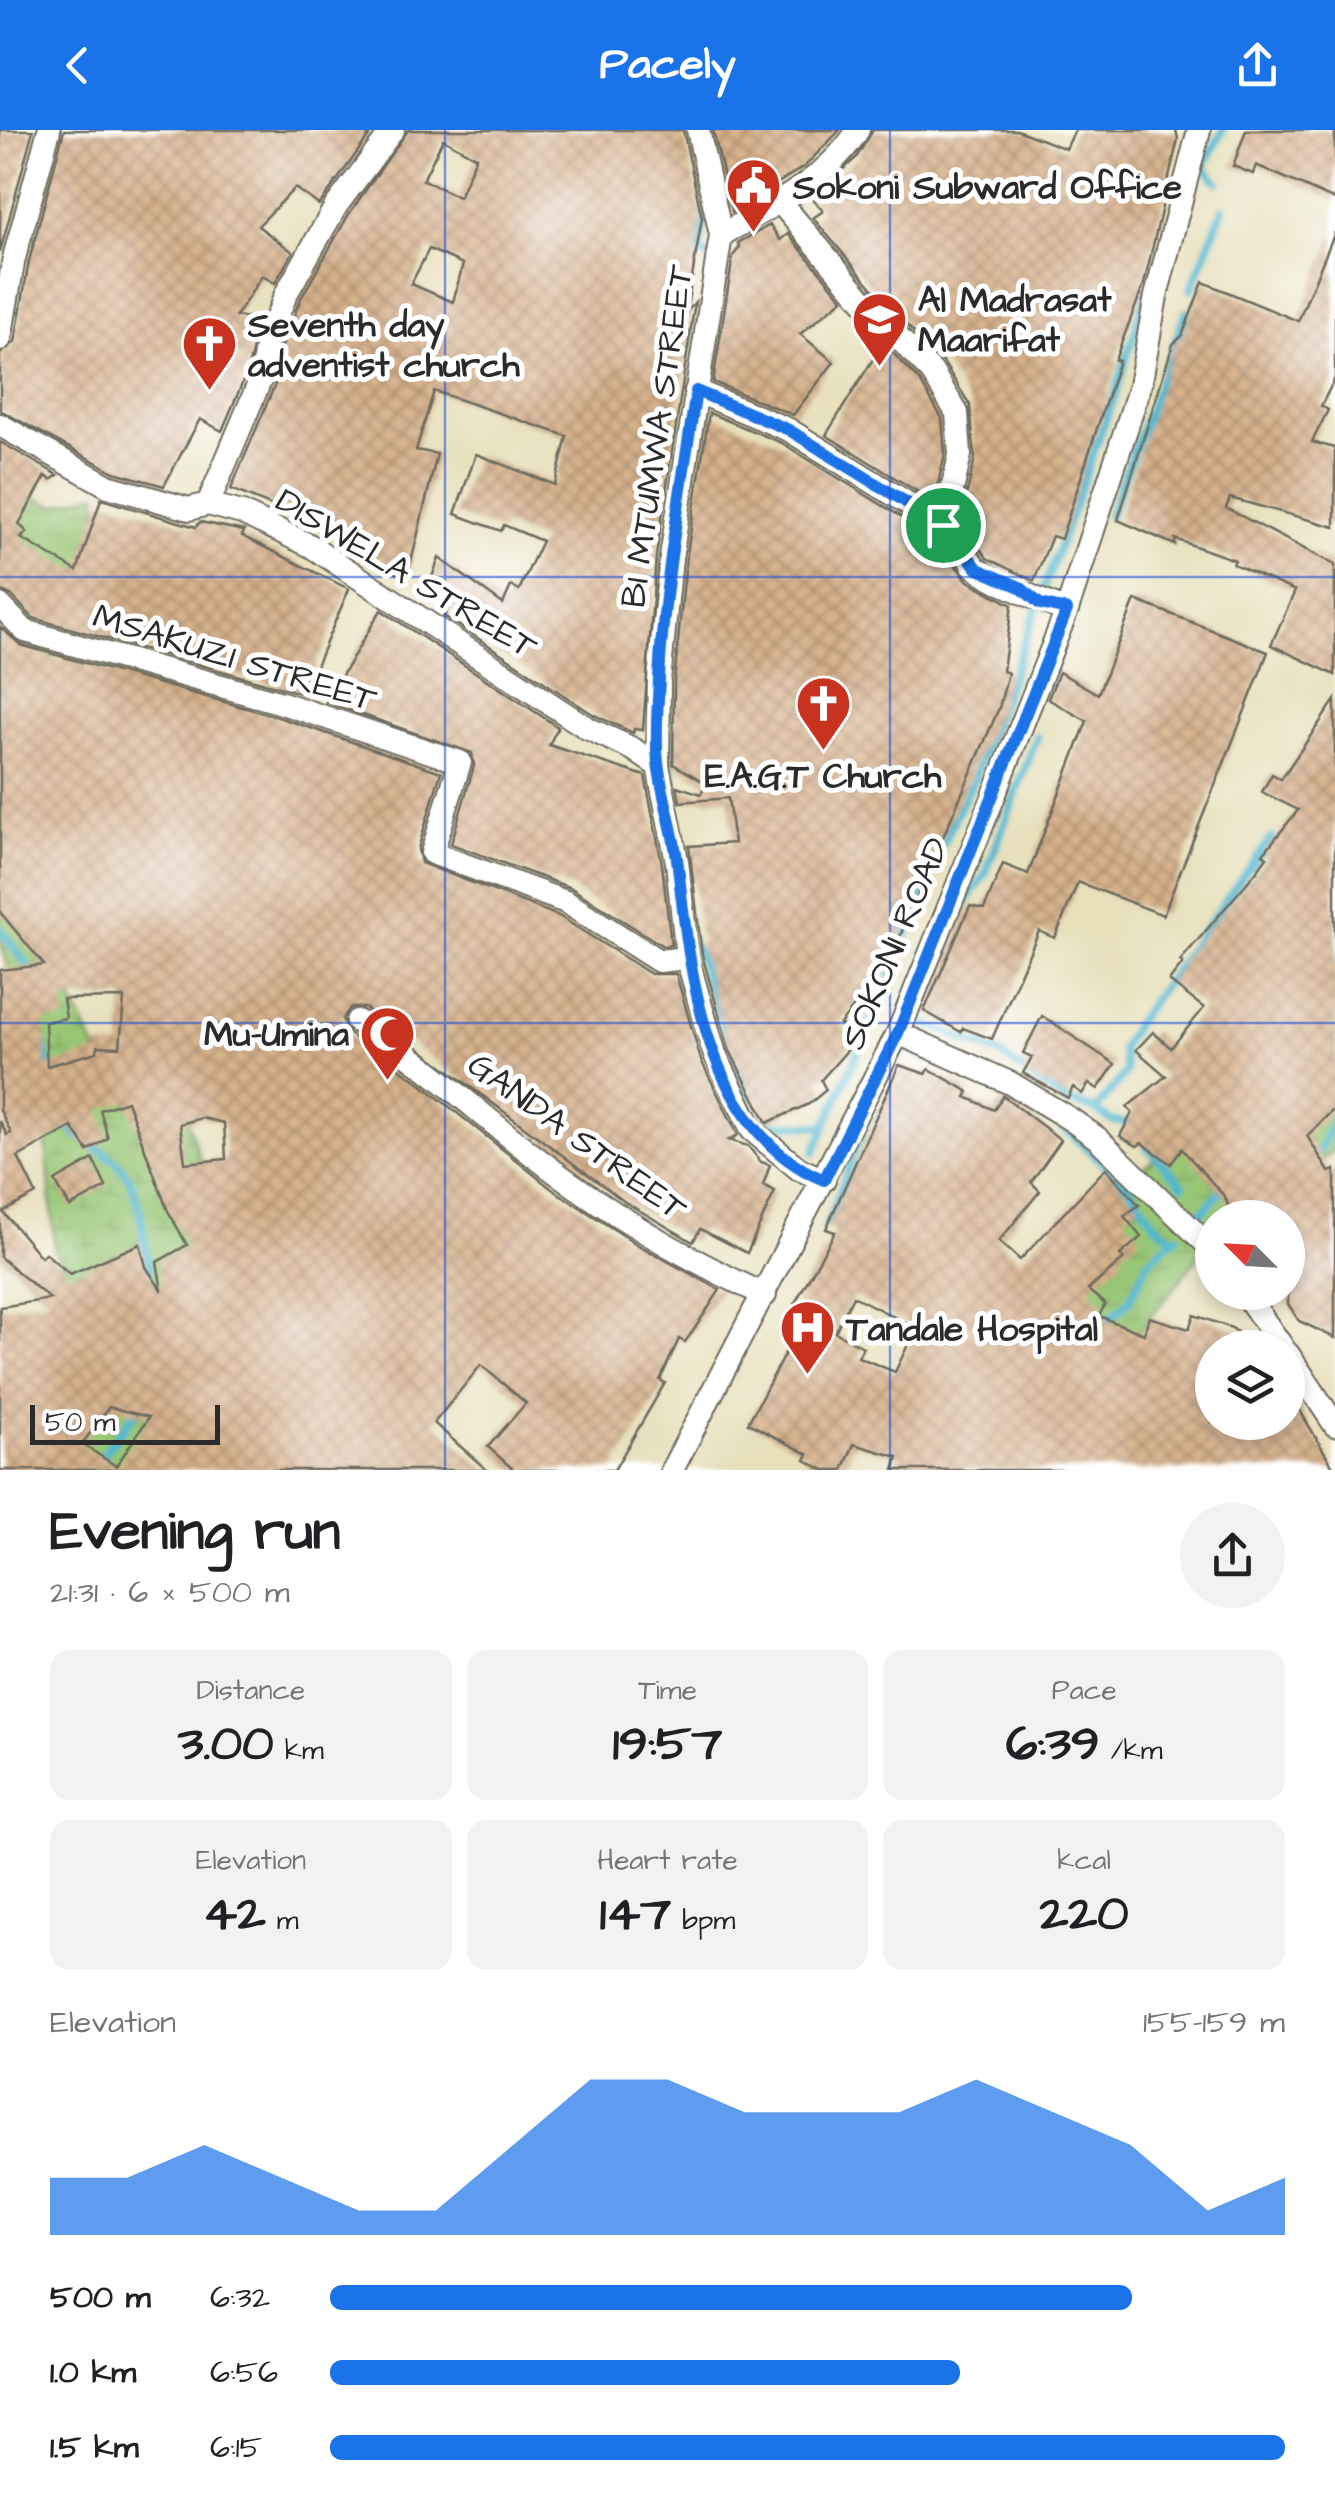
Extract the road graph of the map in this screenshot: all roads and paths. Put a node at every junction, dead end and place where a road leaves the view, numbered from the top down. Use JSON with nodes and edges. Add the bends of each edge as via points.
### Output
{"nodes":[{"id":1,"x":49,"y":130,"type":"edge"},
{"id":2,"x":393,"y":130,"type":"edge"},
{"id":3,"x":698,"y":130,"type":"edge"},
{"id":4,"x":858,"y":130,"type":"edge"},
{"id":5,"x":1199,"y":130,"type":"edge"},
{"id":6,"x":780,"y":202,"type":"junction"},
{"id":7,"x":721,"y":235,"type":"junction"},
{"id":8,"x":0,"y":339,"type":"edge"},
{"id":9,"x":696,"y":391,"type":"junction"},
{"id":10,"x":0,"y":425,"type":"edge"},
{"id":11,"x":208,"y":504,"type":"junction"},
{"id":12,"x":943,"y":525,"type":"junction"},
{"id":13,"x":0,"y":604,"type":"edge"},
{"id":14,"x":1067,"y":610,"type":"junction"},
{"id":15,"x":658,"y":766,"type":"junction"},
{"id":16,"x":687,"y":958,"type":"junction"},
{"id":17,"x":357,"y":1021,"type":"dead end"},
{"id":18,"x":898,"y":1033,"type":"junction"},
{"id":19,"x":824,"y":1180,"type":"junction"},
{"id":20,"x":1195,"y":1231,"type":"edge"},
{"id":21,"x":765,"y":1296,"type":"junction"},
{"id":22,"x":1305,"y":1380,"type":"edge"},
{"id":23,"x":1335,"y":1424,"type":"edge"},
{"id":24,"x":672,"y":1470,"type":"edge"}],
"edges":[{"from":1,"to":8,"type":"street"},
{"from":2,"to":11,"type":"street","via":[[336,206],[286,294],[262,376]]},
{"from":3,"to":7,"type":"street","name":"BI MTUMWA STREET"},
{"from":4,"to":6,"type":"street","via":[[832,162]]},
{"from":5,"to":14,"type":"street","name":"SOKONI ROAD","via":[[1140,386]]},
{"from":6,"to":7,"type":"street"},
{"from":6,"to":12,"type":"street","via":[[932,372],[958,413],[960,455]]},
{"from":7,"to":9,"type":"street","name":"BI MTUMWA STREET"},
{"from":9,"to":12,"type":"street","via":[[779,424]]},
{"from":9,"to":15,"type":"street","name":"BI MTUMWA STREET","via":[[662,633]]},
{"from":10,"to":11,"type":"street","name":"DISWELA STREET","via":[[108,486],[189,509]]},
{"from":11,"to":15,"type":"street","name":"DISWELA STREET","via":[[311,546],[586,728]]},
{"from":12,"to":14,"type":"street","via":[[978,569],[1040,604]]},
{"from":13,"to":16,"type":"street","name":"MSAKUZI STREET","via":[[25,631],[266,698],[460,762],[432,853],[566,902],[658,962]]},
{"from":14,"to":18,"type":"street","name":"SOKONI ROAD"},
{"from":15,"to":16,"type":"street","name":"BI MTUMWA STREET"},
{"from":16,"to":19,"type":"street","name":"BI MTUMWA STREET","via":[[715,1054],[752,1130],[799,1169]]},
{"from":17,"to":21,"type":"street","name":"GANDA STREET","via":[[423,1065],[538,1160],[642,1230]]},
{"from":18,"to":19,"type":"street","name":"SOKONI ROAD"},
{"from":18,"to":20,"type":"street","via":[[1037,1098],[1097,1138]]},
{"from":19,"to":21,"type":"street","name":"SOKONI ROAD"},
{"from":21,"to":24,"type":"street","name":"SOKONI ROAD"},
{"from":22,"to":23,"type":"street"}]}
